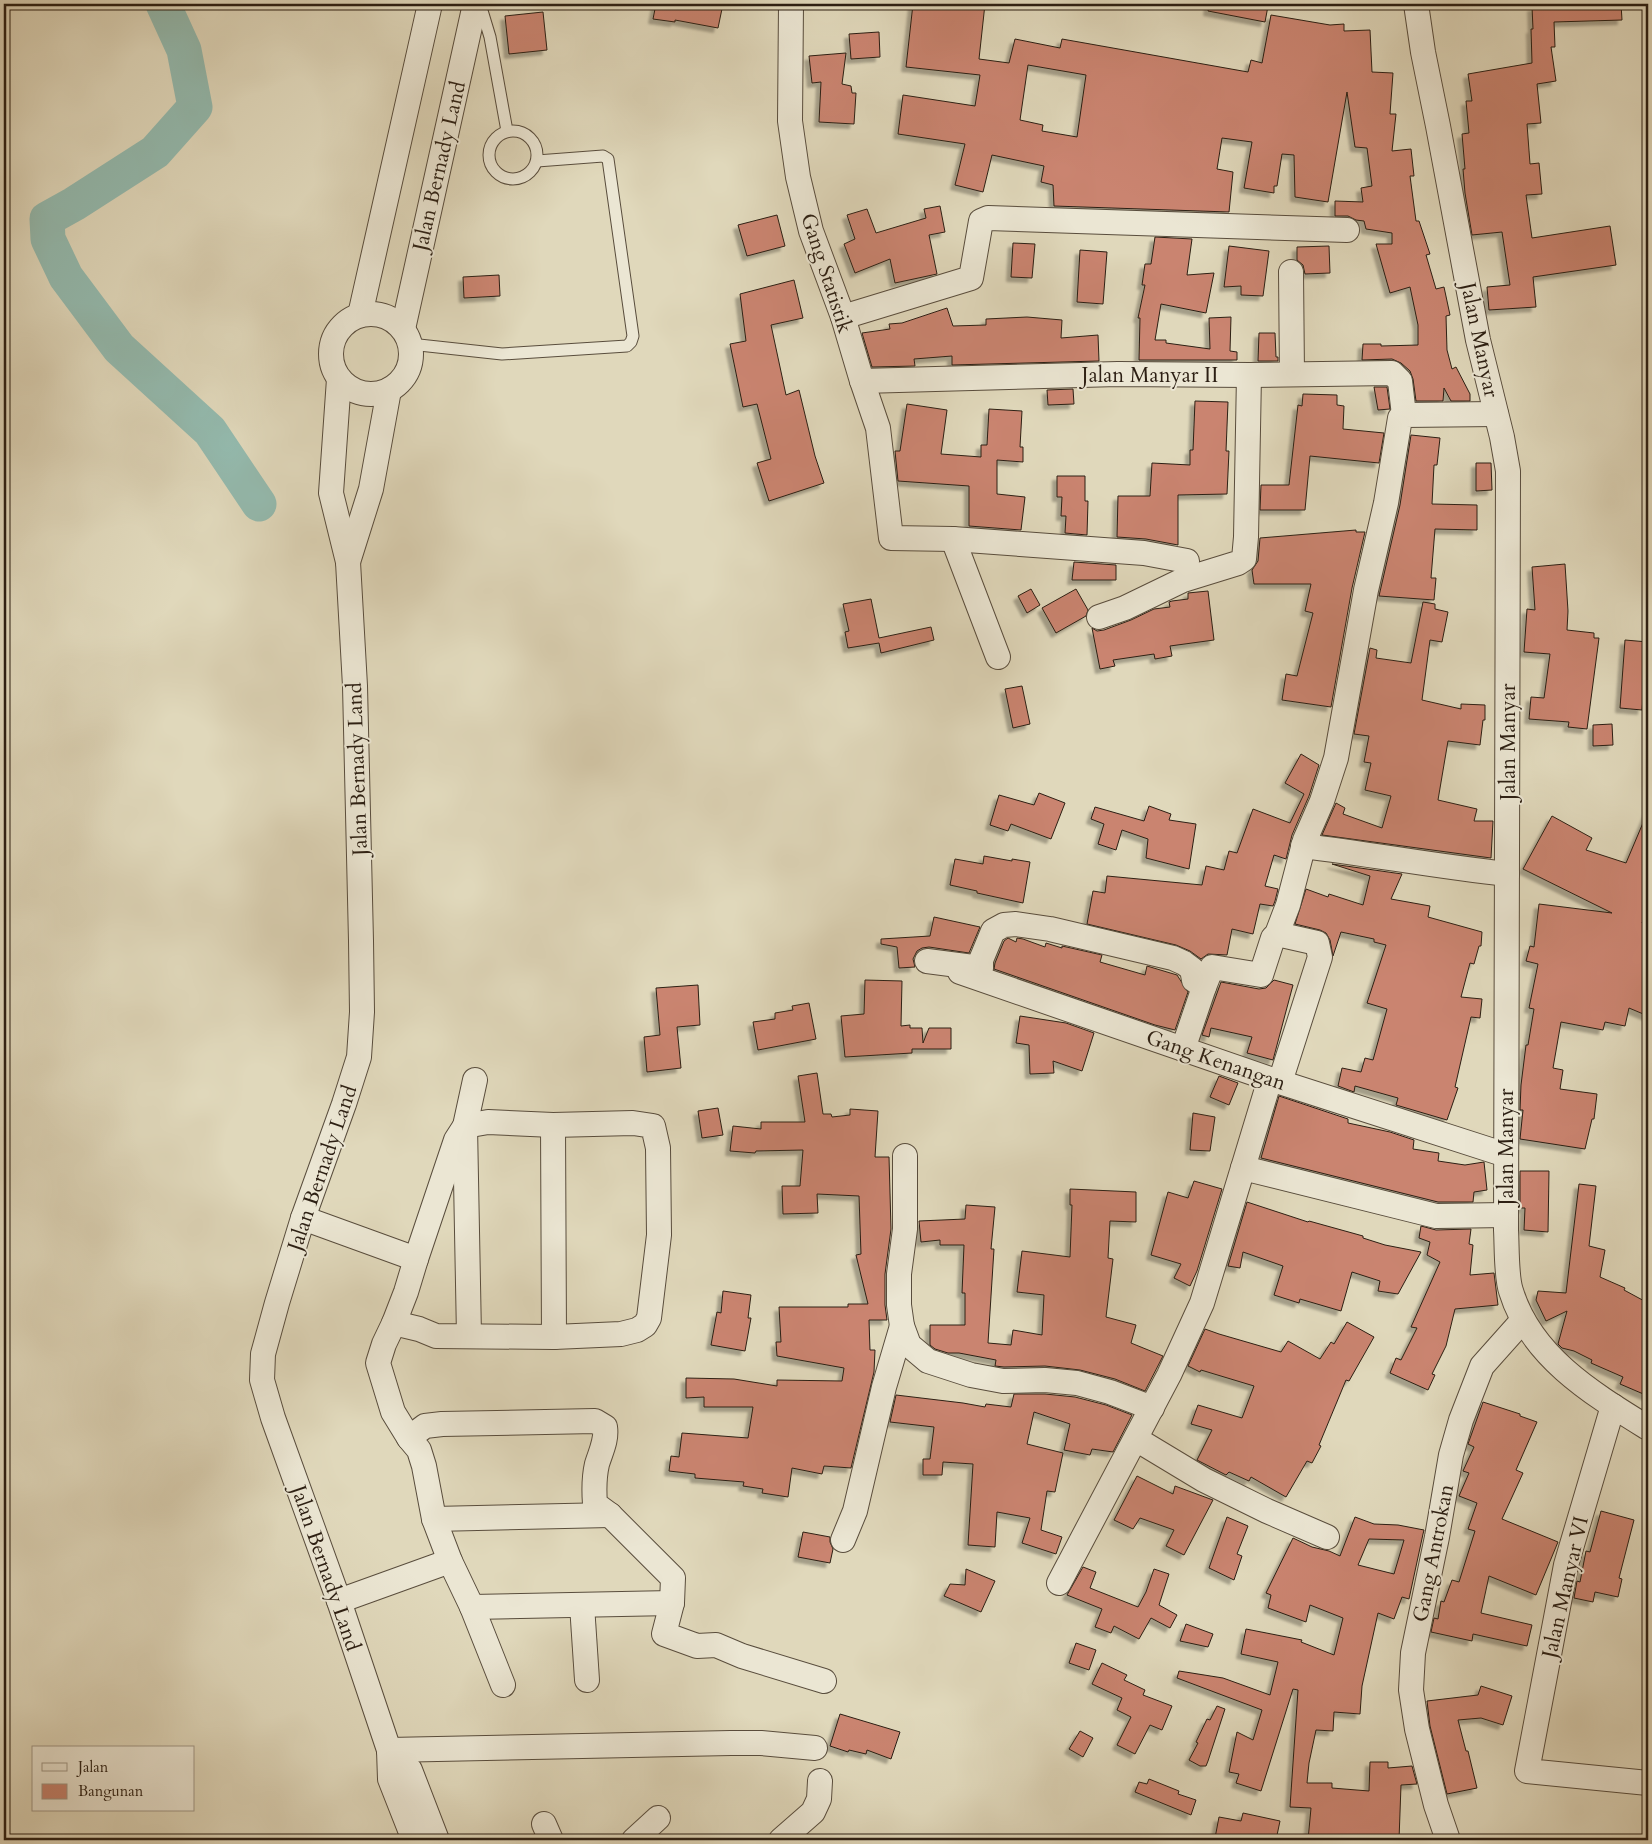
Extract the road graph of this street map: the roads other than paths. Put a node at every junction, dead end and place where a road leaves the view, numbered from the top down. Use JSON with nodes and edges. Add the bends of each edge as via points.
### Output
{"nodes":[{"id":1,"x":430,"y":4,"type":"edge"},
{"id":2,"x":475,"y":4,"type":"edge"},
{"id":3,"x":480,"y":4,"type":"edge"},
{"id":4,"x":791,"y":4,"type":"edge"},
{"id":5,"x":1416,"y":4,"type":"edge"},
{"id":6,"x":507,"y":131,"type":"junction"},
{"id":7,"x":537,"y":161,"type":"junction"},
{"id":8,"x":1346,"y":230,"type":"dead end"},
{"id":9,"x":1291,"y":272,"type":"dead end"},
{"id":10,"x":360,"y":315,"type":"junction"},
{"id":11,"x":843,"y":317,"type":"junction"},
{"id":12,"x":406,"y":337,"type":"junction"},
{"id":13,"x":1292,"y":374,"type":"junction"},
{"id":14,"x":1249,"y":375,"type":"junction"},
{"id":15,"x":339,"y":379,"type":"junction"},
{"id":16,"x":862,"y":381,"type":"junction"},
{"id":17,"x":389,"y":390,"type":"junction"},
{"id":18,"x":1496,"y":414,"type":"junction"},
{"id":19,"x":1404,"y":415,"type":"junction"},
{"id":20,"x":953,"y":540,"type":"junction"},
{"id":21,"x":1187,"y":561,"type":"dead end"},
{"id":22,"x":348,"y":562,"type":"junction"},
{"id":23,"x":1099,"y":617,"type":"dead end"},
{"id":24,"x":998,"y":657,"type":"dead end"},
{"id":25,"x":1303,"y":846,"type":"junction"},
{"id":26,"x":1507,"y":874,"type":"junction"},
{"id":27,"x":1277,"y":934,"type":"junction"},
{"id":28,"x":1204,"y":987,"type":"junction"},
{"id":29,"x":1183,"y":1049,"type":"junction"},
{"id":30,"x":475,"y":1080,"type":"dead end"},
{"id":31,"x":1275,"y":1081,"type":"junction"},
{"id":32,"x":552,"y":1125,"type":"junction"},
{"id":33,"x":465,"y":1126,"type":"junction"},
{"id":34,"x":1506,"y":1155,"type":"junction"},
{"id":35,"x":905,"y":1156,"type":"dead end"},
{"id":36,"x":1243,"y":1168,"type":"junction"},
{"id":37,"x":1506,"y":1215,"type":"junction"},
{"id":38,"x":303,"y":1218,"type":"junction"},
{"id":39,"x":416,"y":1259,"type":"junction"},
{"id":40,"x":1523,"y":1320,"type":"junction"},
{"id":41,"x":394,"y":1323,"type":"junction"},
{"id":42,"x":902,"y":1326,"type":"junction"},
{"id":43,"x":469,"y":1336,"type":"junction"},
{"id":44,"x":554,"y":1337,"type":"junction"},
{"id":45,"x":1613,"y":1406,"type":"junction"},
{"id":46,"x":1152,"y":1408,"type":"junction"},
{"id":47,"x":1648,"y":1428,"type":"edge"},
{"id":48,"x":409,"y":1438,"type":"junction"},
{"id":49,"x":1136,"y":1439,"type":"junction"},
{"id":50,"x":610,"y":1514,"type":"junction"},
{"id":51,"x":434,"y":1519,"type":"junction"},
{"id":52,"x":1327,"y":1537,"type":"dead end"},
{"id":53,"x":842,"y":1540,"type":"dead end"},
{"id":54,"x":450,"y":1561,"type":"junction"},
{"id":55,"x":1059,"y":1583,"type":"dead end"},
{"id":56,"x":339,"y":1601,"type":"junction"},
{"id":57,"x":672,"y":1603,"type":"junction"},
{"id":58,"x":582,"y":1605,"type":"junction"},
{"id":59,"x":472,"y":1607,"type":"junction"},
{"id":60,"x":587,"y":1680,"type":"dead end"},
{"id":61,"x":824,"y":1681,"type":"dead end"},
{"id":62,"x":503,"y":1685,"type":"dead end"},
{"id":63,"x":815,"y":1748,"type":"dead end"},
{"id":64,"x":388,"y":1750,"type":"junction"},
{"id":65,"x":820,"y":1781,"type":"dead end"},
{"id":66,"x":1648,"y":1783,"type":"edge"},
{"id":67,"x":658,"y":1818,"type":"dead end"},
{"id":68,"x":414,"y":1840,"type":"edge"},
{"id":69,"x":437,"y":1840,"type":"edge"},
{"id":70,"x":634,"y":1840,"type":"edge"},
{"id":71,"x":781,"y":1840,"type":"edge"},
{"id":72,"x":1448,"y":1840,"type":"edge"}],
"edges":[{"from":1,"to":10,"type":"street","name":"Jalan Bernady Land"},
{"from":2,"to":12,"type":"street","name":"Jalan Bernady Land"},
{"from":3,"to":6,"type":"lane","via":[[490,37]]},
{"from":4,"to":11,"type":"street","name":"Gang Statistik","via":[[790,121],[798,177],[811,231]]},
{"from":5,"to":18,"type":"street","name":"Jalan Manyar","via":[[1478,340]]},
{"from":6,"to":7,"type":"lane","via":[[516,130],[531,137],[536,144]]},
{"from":6,"to":7,"type":"lane","via":[[493,141],[490,148],[491,165],[496,172],[503,177],[520,178],[534,169]]},
{"from":7,"to":12,"type":"lane","via":[[608,158],[633,336],[631,342],[627,346],[502,354]]},
{"from":8,"to":11,"type":"street","via":[[988,218],[981,221],[971,278]]},
{"from":9,"to":13,"type":"street"},
{"from":10,"to":12,"type":"street","via":[[387,317]]},
{"from":10,"to":15,"type":"street","via":[[341,327],[334,337],[331,359]]},
{"from":11,"to":16,"type":"street","name":"Gang Statistik"},
{"from":12,"to":17,"type":"street","via":[[411,356],[408,368],[404,377]]},
{"from":13,"to":14,"type":"street","name":"Jalan Manyar II"},
{"from":13,"to":19,"type":"street","name":"Jalan Manyar II","via":[[1392,372],[1400,381]]},
{"from":14,"to":16,"type":"street","name":"Jalan Manyar II","via":[[1118,374]]},
{"from":14,"to":23,"type":"street","via":[[1244,559],[1183,580]]},
{"from":15,"to":17,"type":"street","via":[[358,392],[379,394]]},
{"from":15,"to":22,"type":"street","name":"Jalan Bernady Land","via":[[332,493]]},
{"from":16,"to":20,"type":"street","name":"Gang Statistik","via":[[878,428],[892,538]]},
{"from":17,"to":22,"type":"street","name":"Jalan Bernady Land","via":[[371,489]]},
{"from":18,"to":19,"type":"street"},
{"from":18,"to":26,"type":"street","name":"Jalan Manyar","via":[[1508,471]]},
{"from":19,"to":25,"type":"street","via":[[1400,418],[1386,503],[1362,609],[1336,758]]},
{"from":20,"to":21,"type":"street","via":[[1144,553]]},
{"from":20,"to":24,"type":"street"},
{"from":22,"to":38,"type":"street","name":"Jalan Bernady Land","via":[[355,686],[360,902],[362,1012],[359,1057]]},
{"from":25,"to":26,"type":"street"},
{"from":25,"to":27,"type":"street"},
{"from":26,"to":34,"type":"street","name":"Jalan Manyar"},
{"from":27,"to":28,"type":"street","via":[[1261,975],[1212,967]]},
{"from":27,"to":31,"type":"street","via":[[1317,943],[1320,957]]},
{"from":28,"to":29,"type":"street"},
{"from":28,"to":29,"type":"street","name":"Gang Kenangan","via":[[1194,980],[1192,969],[1173,958],[1016,924],[1004,925],[993,931],[981,968],[927,961]]},
{"from":29,"to":31,"type":"street","name":"Gang Kenangan"},
{"from":30,"to":33,"type":"street"},
{"from":31,"to":34,"type":"street","name":"Gang Kenangan"},
{"from":31,"to":36,"type":"street"},
{"from":32,"to":33,"type":"street","via":[[488,1122]]},
{"from":32,"to":44,"type":"street"},
{"from":32,"to":44,"type":"street","via":[[626,1123],[653,1126],[658,1148],[659,1235],[649,1318],[645,1324],[621,1334]]},
{"from":33,"to":39,"type":"street","via":[[456,1140]]},
{"from":33,"to":43,"type":"street"},
{"from":34,"to":37,"type":"street","name":"Jalan Manyar"},
{"from":35,"to":42,"type":"street","via":[[905,1229],[899,1274]]},
{"from":36,"to":37,"type":"street","via":[[1436,1216]]},
{"from":36,"to":46,"type":"street","via":[[1202,1302]]},
{"from":37,"to":40,"type":"street","name":"Jalan Manyar","via":[[1510,1290]]},
{"from":38,"to":39,"type":"street"},
{"from":38,"to":56,"type":"street","name":"Jalan Bernady Land","via":[[264,1354],[262,1380]]},
{"from":39,"to":41,"type":"street"},
{"from":40,"to":45,"type":"street","name":"Jalan Manyar","via":[[1542,1347],[1577,1382]]},
{"from":40,"to":72,"type":"street","name":"Gang Antrokan","via":[[1482,1366],[1461,1420],[1451,1455],[1438,1537],[1413,1653],[1411,1690],[1417,1729]]},
{"from":41,"to":43,"type":"street","via":[[436,1336]]},
{"from":41,"to":48,"type":"street","via":[[378,1363],[393,1412]]},
{"from":42,"to":46,"type":"street","via":[[909,1345],[928,1361],[1004,1381],[1077,1383]]},
{"from":42,"to":53,"type":"street","via":[[884,1387],[855,1512]]},
{"from":43,"to":44,"type":"street"},
{"from":45,"to":47,"type":"street","name":"Jalan Manyar"},
{"from":45,"to":66,"type":"street","name":"Jalan Manyar VI","via":[[1566,1565],[1527,1771]]},
{"from":46,"to":49,"type":"street"},
{"from":48,"to":50,"type":"street","via":[[425,1426],[442,1424],[595,1421],[605,1427],[606,1436],[597,1466],[595,1504]]},
{"from":48,"to":51,"type":"street","via":[[419,1450],[424,1466]]},
{"from":49,"to":52,"type":"street","via":[[1204,1480]]},
{"from":49,"to":55,"type":"street"},
{"from":50,"to":51,"type":"street"},
{"from":50,"to":57,"type":"street","via":[[672,1578]]},
{"from":51,"to":54,"type":"street"},
{"from":54,"to":56,"type":"street"},
{"from":54,"to":59,"type":"street"},
{"from":56,"to":64,"type":"street","name":"Jalan Bernady Land"},
{"from":57,"to":58,"type":"street"},
{"from":57,"to":61,"type":"street","via":[[664,1634],[697,1646],[716,1645]]},
{"from":58,"to":59,"type":"street"},
{"from":58,"to":60,"type":"street"},
{"from":59,"to":62,"type":"street"},
{"from":63,"to":64,"type":"street","via":[[731,1743]]},
{"from":64,"to":68,"type":"street","name":"Jalan Bernady Land","via":[[390,1779]]},
{"from":64,"to":69,"type":"street","name":"Jalan Bernady Land","via":[[410,1770]]},
{"from":65,"to":71,"type":"street","via":[[819,1798],[813,1812]]},
{"from":67,"to":70,"type":"street"}]}
